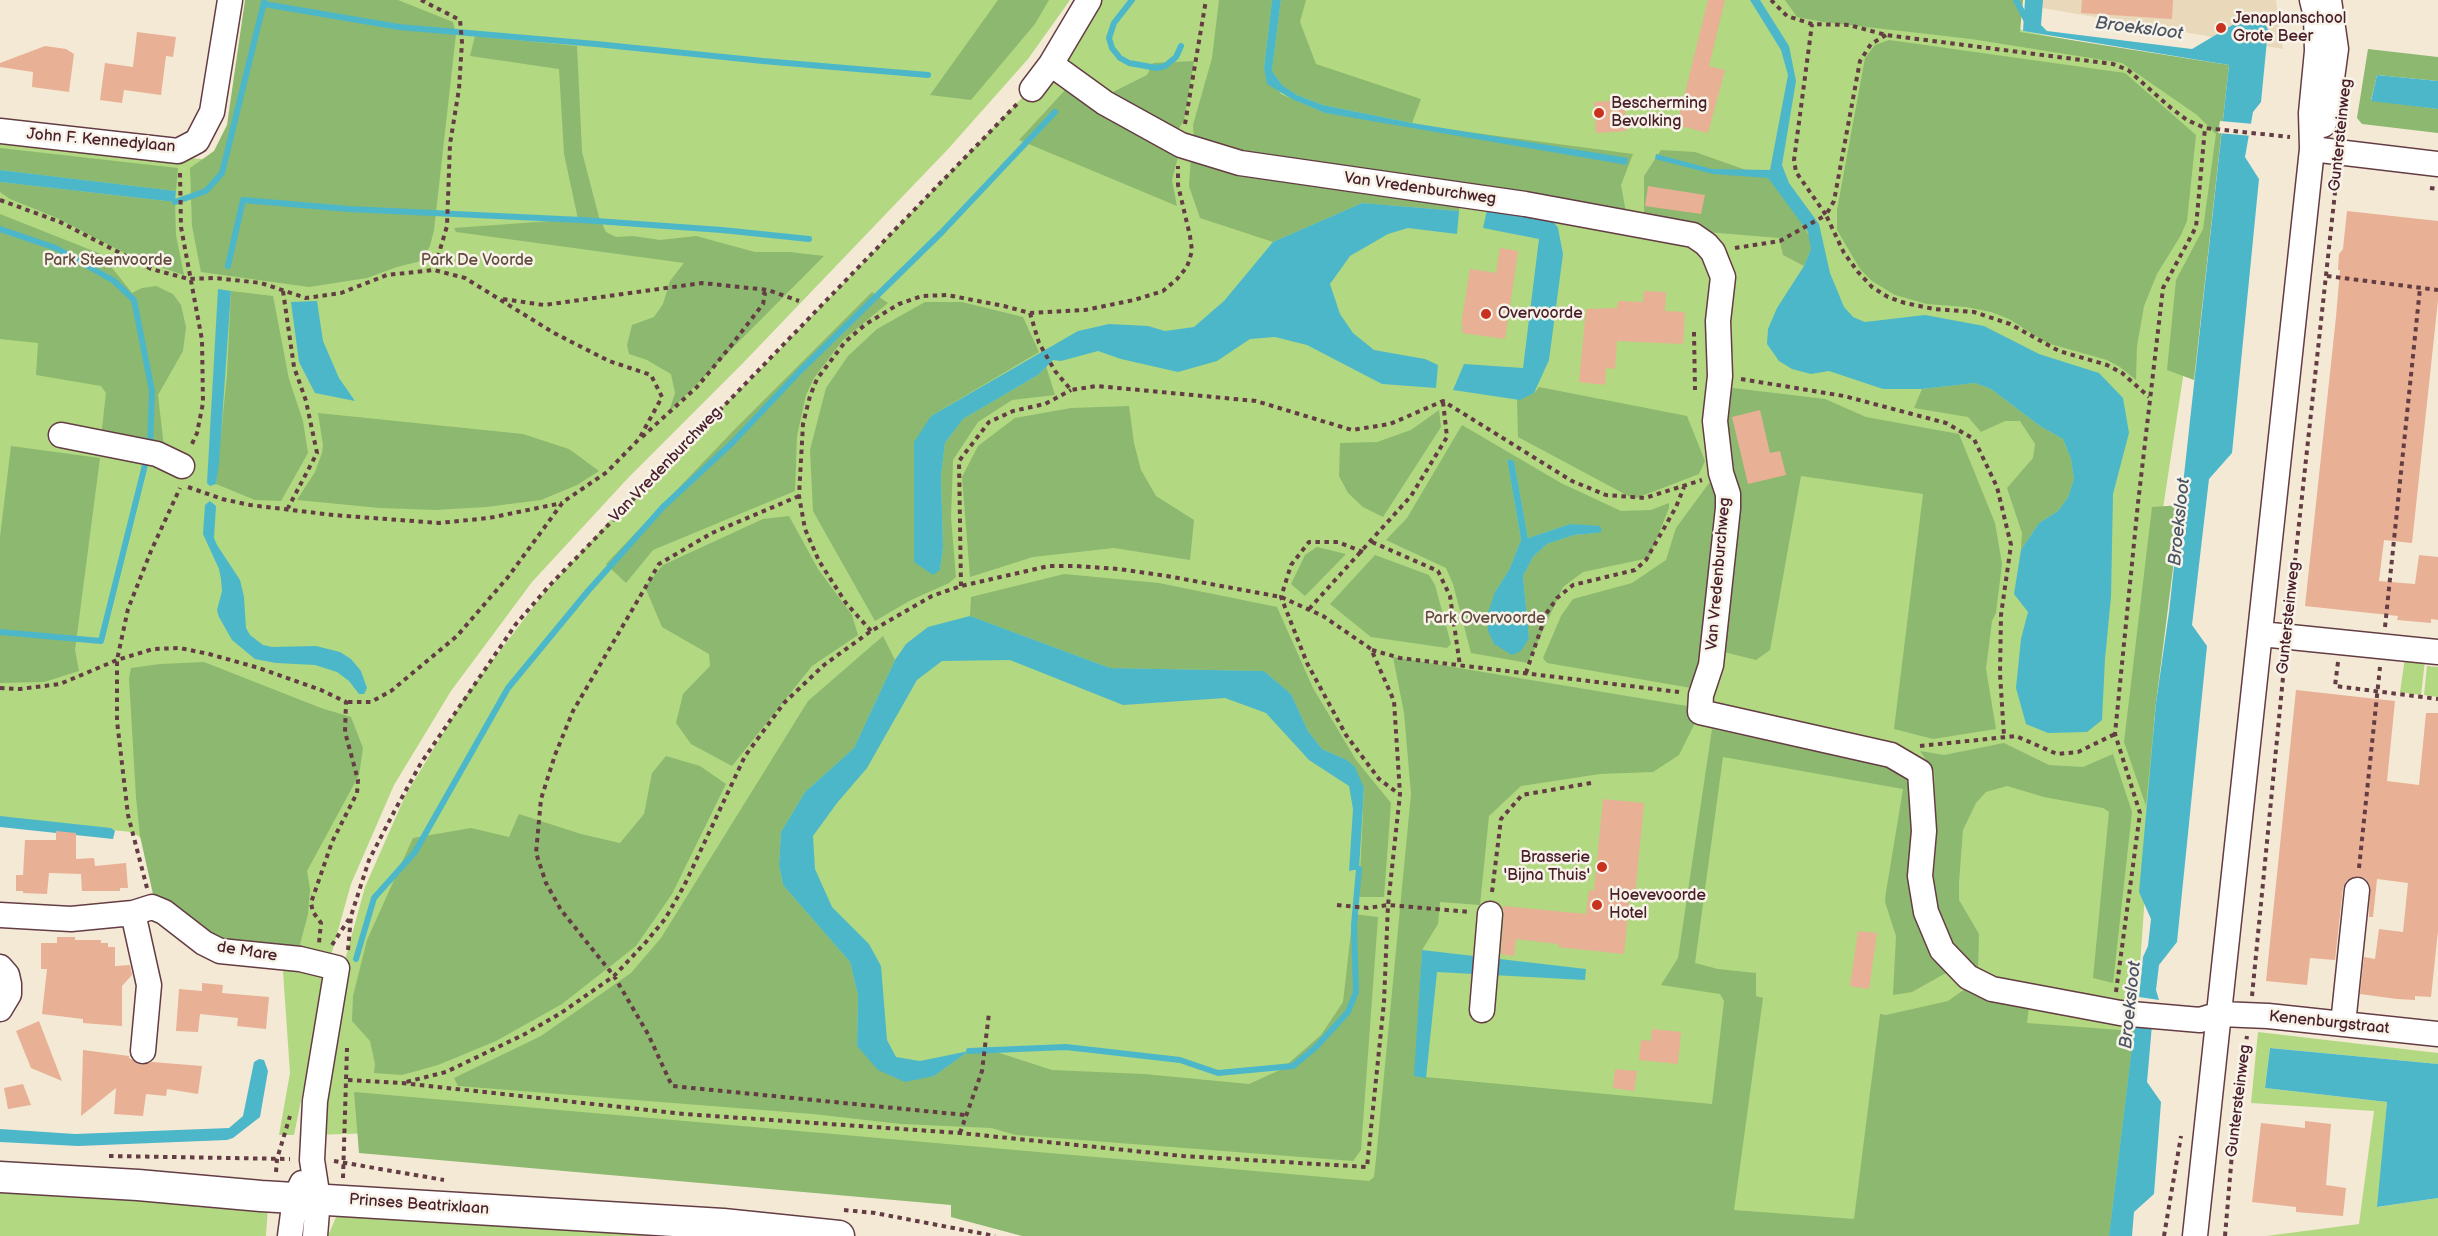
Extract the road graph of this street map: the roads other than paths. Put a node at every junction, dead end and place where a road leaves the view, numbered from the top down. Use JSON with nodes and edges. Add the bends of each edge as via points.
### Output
{"nodes":[{"id":1,"x":230,"y":0,"type":"edge"},
{"id":2,"x":1089,"y":0,"type":"edge"},
{"id":3,"x":2312,"y":0,"type":"edge"},
{"id":4,"x":2329,"y":0,"type":"edge"},
{"id":5,"x":1051,"y":64,"type":"junction"},
{"id":6,"x":1032,"y":89,"type":"road end"},
{"id":7,"x":0,"y":131,"type":"edge"},
{"id":8,"x":2303,"y":143,"type":"junction"},
{"id":9,"x":2438,"y":165,"type":"edge"},
{"id":10,"x":61,"y":435,"type":"dead end"},
{"id":11,"x":181,"y":475,"type":"road end"},
{"id":12,"x":2261,"y":634,"type":"junction"},
{"id":13,"x":2438,"y":652,"type":"edge"},
{"id":14,"x":2357,"y":890,"type":"road end"},
{"id":15,"x":143,"y":910,"type":"junction"},
{"id":16,"x":1490,"y":914,"type":"road end"},
{"id":17,"x":0,"y":915,"type":"edge"},
{"id":18,"x":0,"y":968,"type":"edge"},
{"id":19,"x":0,"y":1009,"type":"edge"},
{"id":20,"x":1482,"y":1010,"type":"dead end"},
{"id":21,"x":2220,"y":1014,"type":"junction"},
{"id":22,"x":2343,"y":1024,"type":"junction"},
{"id":23,"x":2438,"y":1034,"type":"edge"},
{"id":24,"x":142,"y":1051,"type":"dead end"},
{"id":25,"x":0,"y":1177,"type":"edge"},
{"id":26,"x":306,"y":1198,"type":"junction"},
{"id":27,"x":290,"y":1236,"type":"edge"},
{"id":28,"x":315,"y":1236,"type":"edge"},
{"id":29,"x":839,"y":1236,"type":"edge"},
{"id":30,"x":2195,"y":1236,"type":"edge"}],
"edges":[{"from":1,"to":7,"type":"street","name":"John F. Kennedylaan","via":[[212,112],[197,141],[178,151]]},
{"from":2,"to":5,"type":"street"},
{"from":3,"to":8,"type":"street","name":"Guntersteinweg","via":[[2318,51],[2311,113]]},
{"from":4,"to":8,"type":"street","name":"Guntersteinweg","via":[[2336,49],[2327,115]]},
{"from":5,"to":6,"type":"street"},
{"from":5,"to":21,"type":"street","name":"Van Vredenburchweg","via":[[1105,103],[1181,145],[1240,163],[1525,204],[1693,235],[1706,244],[1723,277],[1715,421],[1728,508],[1711,665],[1700,712],[1890,755],[1920,772],[1920,876],[1926,912],[1942,950],[1968,977],[1992,989],[2115,1012],[2200,1020]]},
{"from":8,"to":9,"type":"street","via":[[2338,154]]},
{"from":8,"to":12,"type":"street","name":"Guntersteinweg"},
{"from":10,"to":11,"type":"street","via":[[147,452]]},
{"from":12,"to":13,"type":"street"},
{"from":12,"to":21,"type":"street","name":"Guntersteinweg"},
{"from":14,"to":22,"type":"street"},
{"from":15,"to":17,"type":"street","via":[[71,919]]},
{"from":15,"to":24,"type":"street","via":[[149,985]]},
{"from":15,"to":26,"type":"street","name":"de Mare","via":[[164,912],[220,951],[324,961],[312,1160]]},
{"from":16,"to":20,"type":"street"},
{"from":18,"to":19,"type":"street","via":[[7,975],[9,994]]},
{"from":21,"to":22,"type":"street","name":"Kenenburgstraat"},
{"from":21,"to":30,"type":"street","name":"Guntersteinweg"},
{"from":22,"to":23,"type":"street","name":"Kenenburgstraat"},
{"from":25,"to":26,"type":"main road","name":"Prinses Beatrixlaan"},
{"from":26,"to":27,"type":"street"},
{"from":26,"to":28,"type":"street"},
{"from":26,"to":29,"type":"main road","name":"Prinses Beatrixlaan","via":[[723,1224]]}]}
